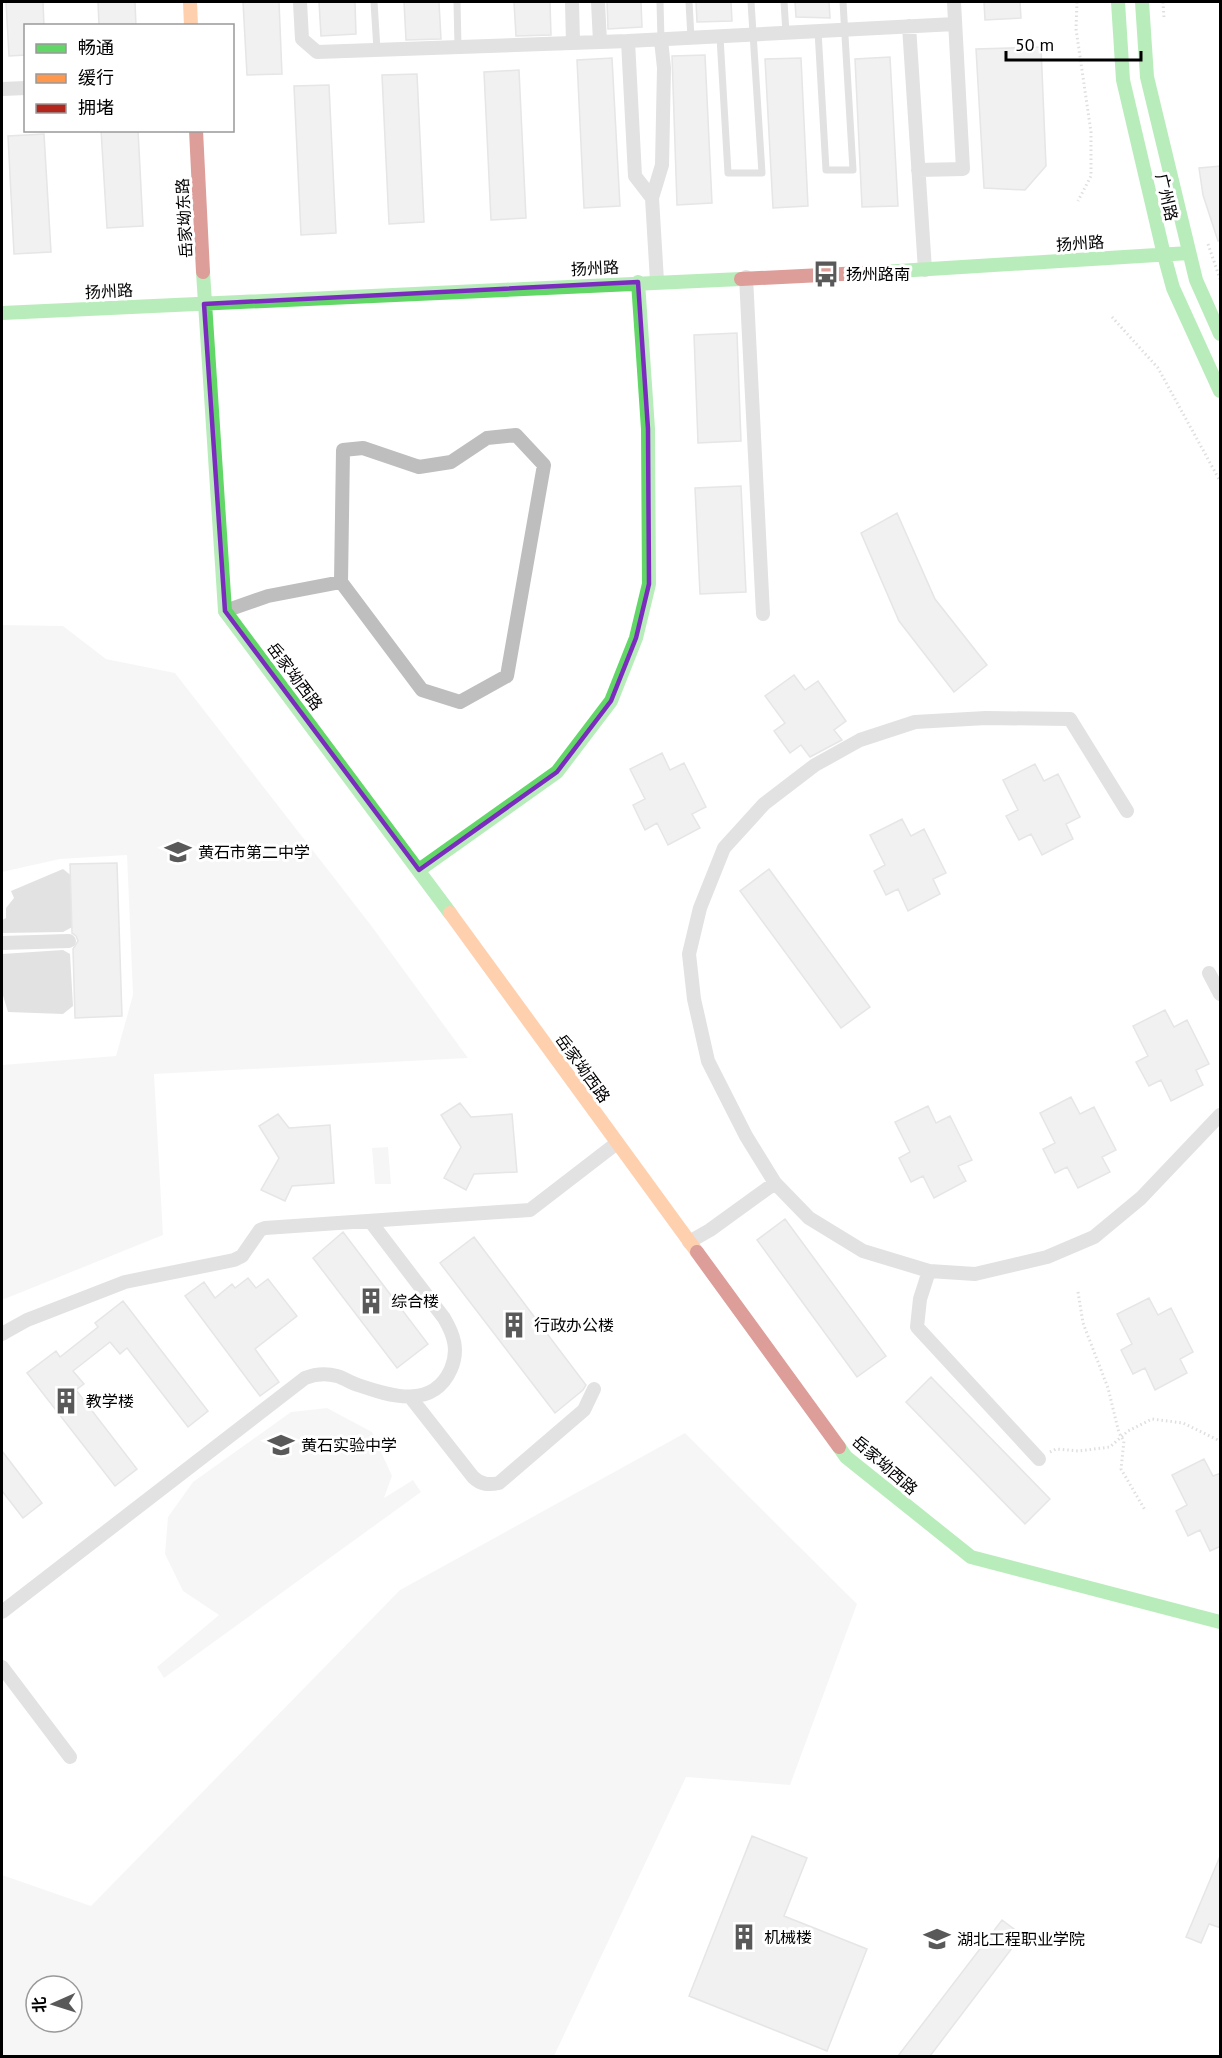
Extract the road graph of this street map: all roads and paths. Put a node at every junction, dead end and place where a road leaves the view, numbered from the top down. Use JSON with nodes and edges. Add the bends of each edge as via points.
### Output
{"nodes":[{"id":1,"x":190,"y":2,"type":"edge"},
{"id":2,"x":300,"y":2,"type":"edge"},
{"id":3,"x":374,"y":2,"type":"edge"},
{"id":4,"x":457,"y":2,"type":"edge"},
{"id":5,"x":572,"y":2,"type":"edge"},
{"id":6,"x":598,"y":2,"type":"edge"},
{"id":7,"x":660,"y":2,"type":"edge"},
{"id":8,"x":689,"y":2,"type":"edge"},
{"id":9,"x":751,"y":2,"type":"edge"},
{"id":10,"x":784,"y":2,"type":"edge"},
{"id":11,"x":843,"y":2,"type":"edge"},
{"id":12,"x":954,"y":2,"type":"edge"},
{"id":13,"x":1077,"y":2,"type":"edge"},
{"id":14,"x":1118,"y":2,"type":"edge"},
{"id":15,"x":1142,"y":2,"type":"edge"},
{"id":16,"x":191,"y":24,"type":"edge"},
{"id":17,"x":955,"y":24,"type":"junction"},
{"id":18,"x":909,"y":26,"type":"junction"},
{"id":19,"x":845,"y":30,"type":"junction"},
{"id":20,"x":818,"y":31,"type":"junction"},
{"id":21,"x":786,"y":33,"type":"junction"},
{"id":22,"x":753,"y":35,"type":"junction"},
{"id":23,"x":720,"y":37,"type":"junction"},
{"id":24,"x":691,"y":39,"type":"junction"},
{"id":25,"x":661,"y":40,"type":"junction"},
{"id":26,"x":628,"y":41,"type":"junction"},
{"id":27,"x":600,"y":42,"type":"junction"},
{"id":28,"x":573,"y":43,"type":"junction"},
{"id":29,"x":458,"y":47,"type":"junction"},
{"id":30,"x":377,"y":50,"type":"junction"},
{"id":31,"x":24,"y":88,"type":"edge"},
{"id":32,"x":2,"y":89,"type":"edge"},
{"id":33,"x":196,"y":132,"type":"edge"},
{"id":34,"x":918,"y":170,"type":"junction"},
{"id":35,"x":652,"y":198,"type":"junction"},
{"id":36,"x":1078,"y":201,"type":"dead end"},
{"id":37,"x":1189,"y":253,"type":"junction"},
{"id":38,"x":1164,"y":255,"type":"junction"},
{"id":39,"x":925,"y":270,"type":"junction"},
{"id":40,"x":746,"y":277,"type":"junction"},
{"id":41,"x":657,"y":281,"type":"junction"},
{"id":42,"x":638,"y":282,"type":"junction"},
{"id":43,"x":204,"y":304,"type":"junction"},
{"id":44,"x":2,"y":313,"type":"edge"},
{"id":45,"x":1112,"y":317,"type":"dead end"},
{"id":46,"x":1221,"y":334,"type":"edge"},
{"id":47,"x":1221,"y":391,"type":"edge"},
{"id":48,"x":1221,"y":481,"type":"edge"},
{"id":49,"x":341,"y":582,"type":"junction"},
{"id":50,"x":225,"y":611,"type":"junction"},
{"id":51,"x":763,"y":614,"type":"dead end"},
{"id":52,"x":1126,"y":811,"type":"dead end"},
{"id":53,"x":419,"y":870,"type":"junction"},
{"id":54,"x":69,"y":941,"type":"dead end"},
{"id":55,"x":2,"y":943,"type":"edge"},
{"id":56,"x":1209,"y":973,"type":"dead end"},
{"id":57,"x":1221,"y":994,"type":"edge"},
{"id":58,"x":1221,"y":1115,"type":"edge"},
{"id":59,"x":617,"y":1143,"type":"junction"},
{"id":60,"x":775,"y":1183,"type":"junction"},
{"id":61,"x":370,"y":1221,"type":"junction"},
{"id":62,"x":689,"y":1242,"type":"junction"},
{"id":63,"x":928,"y":1271,"type":"junction"},
{"id":64,"x":1078,"y":1292,"type":"dead end"},
{"id":65,"x":2,"y":1334,"type":"edge"},
{"id":66,"x":594,"y":1389,"type":"dead end"},
{"id":67,"x":411,"y":1398,"type":"junction"},
{"id":68,"x":1121,"y":1437,"type":"junction"},
{"id":69,"x":1221,"y":1441,"type":"edge"},
{"id":70,"x":1039,"y":1459,"type":"joint"},
{"id":71,"x":1145,"y":1510,"type":"dead end"},
{"id":72,"x":2,"y":1612,"type":"edge"},
{"id":73,"x":1221,"y":1622,"type":"edge"},
{"id":74,"x":2,"y":1667,"type":"edge"},
{"id":75,"x":70,"y":1757,"type":"dead end"}],
"edges":[{"from":1,"to":16,"type":"main road"},
{"from":2,"to":30,"type":"street","via":[[302,39],[317,52]]},
{"from":3,"to":30,"type":"lane"},
{"from":4,"to":29,"type":"lane"},
{"from":5,"to":28,"type":"street"},
{"from":6,"to":27,"type":"street"},
{"from":7,"to":25,"type":"lane"},
{"from":8,"to":24,"type":"lane"},
{"from":9,"to":22,"type":"lane"},
{"from":10,"to":21,"type":"lane"},
{"from":11,"to":19,"type":"lane"},
{"from":12,"to":17,"type":"street"},
{"from":13,"to":36,"type":"path","via":[[1076,29],[1091,132],[1091,176]]},
{"from":14,"to":38,"type":"main road","name":"广州路","via":[[1124,80]]},
{"from":15,"to":37,"type":"main road","name":"广州路","via":[[1148,77]]},
{"from":17,"to":18,"type":"street"},
{"from":17,"to":34,"type":"street","via":[[963,169]]},
{"from":18,"to":19,"type":"street"},
{"from":18,"to":34,"type":"street"},
{"from":19,"to":20,"type":"street"},
{"from":19,"to":20,"type":"lane","via":[[853,170],[826,170]]},
{"from":20,"to":21,"type":"street"},
{"from":21,"to":22,"type":"street"},
{"from":22,"to":23,"type":"street"},
{"from":22,"to":23,"type":"lane","via":[[762,173],[728,173]]},
{"from":23,"to":24,"type":"street"},
{"from":24,"to":25,"type":"street"},
{"from":25,"to":26,"type":"street"},
{"from":25,"to":35,"type":"street","via":[[662,165]]},
{"from":26,"to":27,"type":"street"},
{"from":26,"to":35,"type":"street","via":[[635,176]]},
{"from":27,"to":28,"type":"street"},
{"from":28,"to":29,"type":"street"},
{"from":29,"to":30,"type":"street"},
{"from":31,"to":32,"type":"street"},
{"from":33,"to":43,"type":"main road","name":"岳家坳东路"},
{"from":34,"to":39,"type":"street"},
{"from":35,"to":41,"type":"street"},
{"from":37,"to":38,"type":"main road","name":"扬州路"},
{"from":37,"to":46,"type":"main road","name":"广州路","via":[[1196,280]]},
{"from":38,"to":39,"type":"main road","name":"扬州路"},
{"from":38,"to":47,"type":"main road","name":"广州路","via":[[1173,288]]},
{"from":39,"to":40,"type":"main road","name":"扬州路"},
{"from":40,"to":41,"type":"main road","name":"扬州路"},
{"from":40,"to":51,"type":"street"},
{"from":41,"to":42,"type":"main road","name":"扬州路"},
{"from":42,"to":43,"type":"main road","name":"扬州路"},
{"from":42,"to":53,"type":"main road","via":[[648,429],[649,584],[636,638],[611,701],[557,772]]},
{"from":43,"to":44,"type":"main road","name":"扬州路"},
{"from":43,"to":50,"type":"main road"},
{"from":45,"to":48,"type":"path","via":[[1158,368]]},
{"from":49,"to":49,"type":"street","via":[[422,690],[460,702],[507,676],[544,465],[516,435],[487,438],[451,462],[419,467],[363,448],[343,450]]},
{"from":49,"to":50,"type":"street","via":[[268,596]]},
{"from":50,"to":53,"type":"main road","name":"岳家坳西路"},
{"from":52,"to":60,"type":"street","via":[[1070,719],[915,722],[860,740],[815,765],[765,804],[724,848],[700,908],[689,954],[708,1061]]},
{"from":53,"to":59,"type":"main road","name":"岳家坳西路"},
{"from":54,"to":55,"type":"street"},
{"from":56,"to":57,"type":"street"},
{"from":58,"to":63,"type":"street","via":[[1141,1198],[1094,1237],[1047,1257],[975,1274]]},
{"from":59,"to":61,"type":"street","via":[[531,1210]]},
{"from":59,"to":62,"type":"main road","name":"岳家坳西路"},
{"from":60,"to":62,"type":"street"},
{"from":60,"to":63,"type":"street","via":[[809,1218],[863,1251]]},
{"from":61,"to":65,"type":"street","via":[[265,1228],[234,1260],[125,1282],[27,1320]]},
{"from":61,"to":67,"type":"street","via":[[454,1335],[456,1347],[447,1377],[430,1391]]},
{"from":62,"to":73,"type":"main road","name":"岳家坳西路","via":[[846,1457],[971,1557]]},
{"from":63,"to":70,"type":"street","via":[[916,1327]]},
{"from":64,"to":68,"type":"path","via":[[1083,1323],[1108,1388]]},
{"from":66,"to":67,"type":"street","via":[[585,1410],[499,1483],[491,1485],[473,1477]]},
{"from":67,"to":72,"type":"street","via":[[337,1376],[305,1378]]},
{"from":68,"to":69,"type":"path","via":[[1152,1419],[1184,1423]]},
{"from":68,"to":70,"type":"path","via":[[1110,1447],[1056,1449]]},
{"from":68,"to":71,"type":"path","via":[[1121,1469]]},
{"from":74,"to":75,"type":"street"}]}
